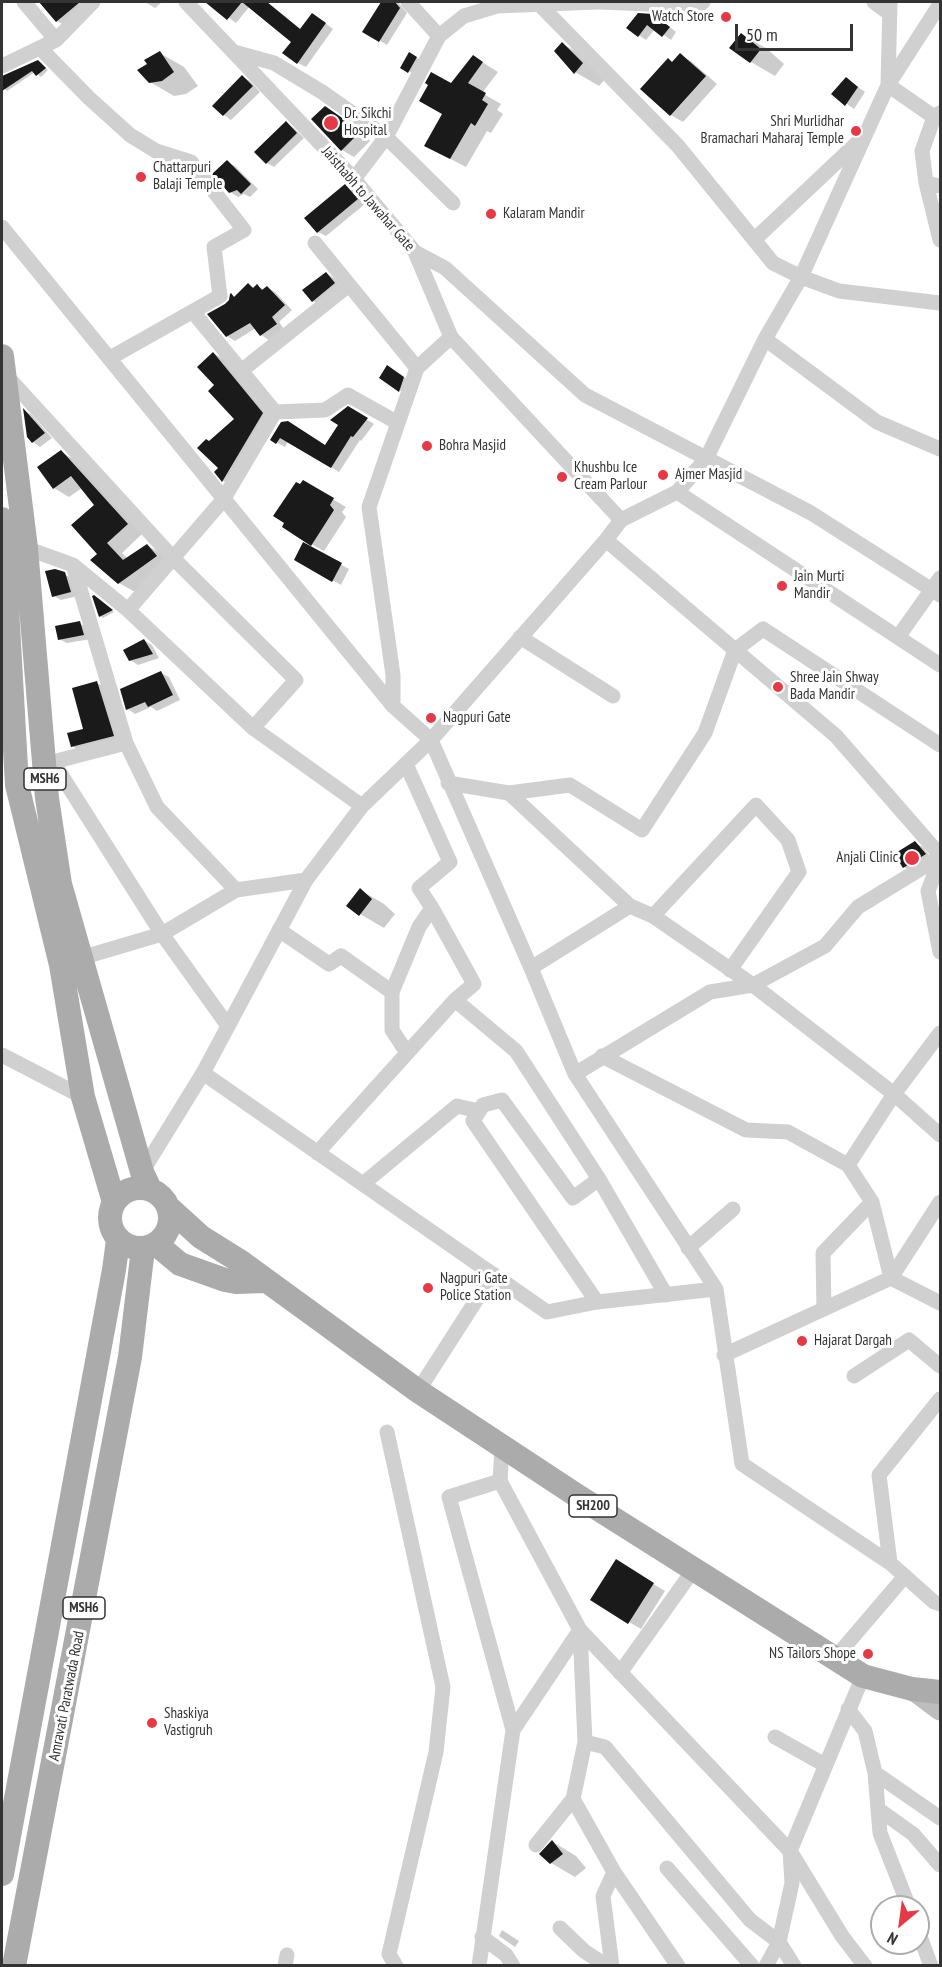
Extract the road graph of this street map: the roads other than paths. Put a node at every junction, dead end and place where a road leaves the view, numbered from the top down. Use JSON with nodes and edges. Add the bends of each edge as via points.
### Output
{"nodes":[{"id":1,"x":24,"y":2,"type":"edge"},
{"id":2,"x":93,"y":2,"type":"edge"},
{"id":3,"x":186,"y":2,"type":"edge"},
{"id":4,"x":408,"y":2,"type":"edge"},
{"id":5,"x":538,"y":2,"type":"edge"},
{"id":6,"x":597,"y":2,"type":"edge"},
{"id":7,"x":703,"y":2,"type":"edge"},
{"id":8,"x":874,"y":2,"type":"edge"},
{"id":9,"x":940,"y":4,"type":"edge"},
{"id":10,"x":890,"y":8,"type":"edge"},
{"id":11,"x":439,"y":36,"type":"junction"},
{"id":12,"x":56,"y":40,"type":"junction"},
{"id":13,"x":40,"y":48,"type":"junction"},
{"id":14,"x":234,"y":52,"type":"junction"},
{"id":15,"x":2,"y":66,"type":"edge"},
{"id":16,"x":888,"y":85,"type":"junction"},
{"id":17,"x":937,"y":115,"type":"edge"},
{"id":18,"x":386,"y":137,"type":"junction"},
{"id":19,"x":864,"y":137,"type":"junction"},
{"id":20,"x":354,"y":179,"type":"junction"},
{"id":21,"x":933,"y":185,"type":"edge"},
{"id":22,"x":453,"y":203,"type":"dead end"},
{"id":23,"x":2,"y":227,"type":"edge"},
{"id":24,"x":754,"y":240,"type":"junction"},
{"id":25,"x":940,"y":240,"type":"edge"},
{"id":26,"x":315,"y":243,"type":"dead end"},
{"id":27,"x":415,"y":252,"type":"junction"},
{"id":28,"x":801,"y":277,"type":"junction"},
{"id":29,"x":349,"y":285,"type":"junction"},
{"id":30,"x":940,"y":303,"type":"edge"},
{"id":31,"x":193,"y":312,"type":"junction"},
{"id":32,"x":451,"y":338,"type":"junction"},
{"id":33,"x":765,"y":339,"type":"junction"},
{"id":34,"x":110,"y":358,"type":"junction"},
{"id":35,"x":2,"y":364,"type":"edge"},
{"id":36,"x":417,"y":368,"type":"junction"},
{"id":37,"x":241,"y":371,"type":"junction"},
{"id":38,"x":275,"y":412,"type":"junction"},
{"id":39,"x":398,"y":423,"type":"junction"},
{"id":40,"x":940,"y":449,"type":"edge"},
{"id":41,"x":706,"y":459,"type":"junction"},
{"id":42,"x":677,"y":492,"type":"junction"},
{"id":43,"x":223,"y":500,"type":"junction"},
{"id":44,"x":2,"y":519,"type":"edge"},
{"id":45,"x":621,"y":520,"type":"junction"},
{"id":46,"x":606,"y":540,"type":"junction"},
{"id":47,"x":10,"y":549,"type":"edge"},
{"id":48,"x":174,"y":559,"type":"junction"},
{"id":49,"x":74,"y":564,"type":"junction"},
{"id":50,"x":938,"y":587,"type":"edge"},
{"id":51,"x":128,"y":610,"type":"junction"},
{"id":52,"x":520,"y":637,"type":"junction"},
{"id":53,"x":898,"y":637,"type":"junction"},
{"id":54,"x":735,"y":650,"type":"junction"},
{"id":55,"x":940,"y":665,"type":"edge"},
{"id":56,"x":614,"y":696,"type":"dead end"},
{"id":57,"x":393,"y":706,"type":"junction"},
{"id":58,"x":253,"y":728,"type":"junction"},
{"id":59,"x":431,"y":740,"type":"junction"},
{"id":60,"x":126,"y":743,"type":"junction"},
{"id":61,"x":940,"y":745,"type":"edge"},
{"id":62,"x":49,"y":763,"type":"junction"},
{"id":63,"x":406,"y":764,"type":"junction"},
{"id":64,"x":448,"y":783,"type":"junction"},
{"id":65,"x":509,"y":793,"type":"junction"},
{"id":66,"x":362,"y":806,"type":"junction"},
{"id":67,"x":940,"y":857,"type":"edge"},
{"id":68,"x":306,"y":880,"type":"junction"},
{"id":69,"x":236,"y":891,"type":"junction"},
{"id":70,"x":630,"y":906,"type":"junction"},
{"id":71,"x":432,"y":908,"type":"junction"},
{"id":72,"x":653,"y":916,"type":"junction"},
{"id":73,"x":279,"y":930,"type":"junction"},
{"id":74,"x":162,"y":934,"type":"junction"},
{"id":75,"x":940,"y":952,"type":"edge"},
{"id":76,"x":71,"y":961,"type":"junction"},
{"id":77,"x":531,"y":968,"type":"junction"},
{"id":78,"x":730,"y":970,"type":"junction"},
{"id":79,"x":753,"y":985,"type":"junction"},
{"id":80,"x":393,"y":992,"type":"junction"},
{"id":81,"x":455,"y":1000,"type":"junction"},
{"id":82,"x":228,"y":1026,"type":"junction"},
{"id":83,"x":940,"y":1033,"type":"edge"},
{"id":84,"x":407,"y":1053,"type":"junction"},
{"id":85,"x":2,"y":1055,"type":"edge"},
{"id":86,"x":602,"y":1056,"type":"junction"},
{"id":87,"x":203,"y":1073,"type":"junction"},
{"id":88,"x":575,"y":1074,"type":"junction"},
{"id":89,"x":894,"y":1094,"type":"junction"},
{"id":90,"x":83,"y":1097,"type":"junction"},
{"id":91,"x":479,"y":1111,"type":"junction"},
{"id":92,"x":940,"y":1135,"type":"edge"},
{"id":93,"x":317,"y":1153,"type":"junction"},
{"id":94,"x":848,"y":1166,"type":"junction"},
{"id":95,"x":599,"y":1179,"type":"junction"},
{"id":96,"x":146,"y":1181,"type":"junction"},
{"id":97,"x":364,"y":1183,"type":"junction"},
{"id":98,"x":114,"y":1202,"type":"junction"},
{"id":99,"x":872,"y":1202,"type":"junction"},
{"id":100,"x":940,"y":1202,"type":"edge"},
{"id":101,"x":169,"y":1208,"type":"junction"},
{"id":102,"x":733,"y":1209,"type":"dead end"},
{"id":103,"x":118,"y":1240,"type":"junction"},
{"id":104,"x":149,"y":1246,"type":"junction"},
{"id":105,"x":688,"y":1248,"type":"junction"},
{"id":106,"x":493,"y":1274,"type":"junction"},
{"id":107,"x":891,"y":1278,"type":"junction"},
{"id":108,"x":265,"y":1281,"type":"junction"},
{"id":109,"x":716,"y":1289,"type":"junction"},
{"id":110,"x":666,"y":1295,"type":"junction"},
{"id":111,"x":597,"y":1302,"type":"junction"},
{"id":112,"x":940,"y":1303,"type":"edge"},
{"id":113,"x":824,"y":1309,"type":"junction"},
{"id":114,"x":724,"y":1355,"type":"junction"},
{"id":115,"x":940,"y":1366,"type":"edge"},
{"id":116,"x":854,"y":1376,"type":"dead end"},
{"id":117,"x":418,"y":1392,"type":"junction"},
{"id":118,"x":940,"y":1399,"type":"edge"},
{"id":119,"x":387,"y":1432,"type":"dead end"},
{"id":120,"x":502,"y":1447,"type":"junction"},
{"id":121,"x":500,"y":1481,"type":"junction"},
{"id":122,"x":890,"y":1563,"type":"junction"},
{"id":123,"x":694,"y":1569,"type":"junction"},
{"id":124,"x":904,"y":1576,"type":"junction"},
{"id":125,"x":938,"y":1601,"type":"edge"},
{"id":126,"x":580,"y":1630,"type":"junction"},
{"id":127,"x":835,"y":1658,"type":"junction"},
{"id":128,"x":621,"y":1673,"type":"junction"},
{"id":129,"x":863,"y":1676,"type":"junction"},
{"id":130,"x":912,"y":1689,"type":"junction"},
{"id":131,"x":940,"y":1692,"type":"edge"},
{"id":132,"x":848,"y":1709,"type":"junction"},
{"id":133,"x":940,"y":1710,"type":"edge"},
{"id":134,"x":513,"y":1730,"type":"junction"},
{"id":135,"x":775,"y":1737,"type":"dead end"},
{"id":136,"x":585,"y":1742,"type":"junction"},
{"id":137,"x":825,"y":1765,"type":"junction"},
{"id":138,"x":875,"y":1773,"type":"junction"},
{"id":139,"x":573,"y":1799,"type":"junction"},
{"id":140,"x":878,"y":1809,"type":"junction"},
{"id":141,"x":940,"y":1818,"type":"edge"},
{"id":142,"x":536,"y":1845,"type":"dead end"},
{"id":143,"x":790,"y":1851,"type":"junction"},
{"id":144,"x":940,"y":1864,"type":"edge"},
{"id":145,"x":667,"y":1868,"type":"dead end"},
{"id":146,"x":614,"y":1872,"type":"junction"},
{"id":147,"x":2,"y":1874,"type":"edge"},
{"id":148,"x":904,"y":1895,"type":"edge"},
{"id":149,"x":560,"y":1928,"type":"dead end"},
{"id":150,"x":482,"y":1936,"type":"junction"},
{"id":151,"x":779,"y":1942,"type":"junction"},
{"id":152,"x":11,"y":1950,"type":"edge"},
{"id":153,"x":396,"y":1965,"type":"edge"},
{"id":154,"x":478,"y":1965,"type":"edge"},
{"id":155,"x":513,"y":1965,"type":"edge"},
{"id":156,"x":609,"y":1965,"type":"edge"},
{"id":157,"x":678,"y":1965,"type":"edge"},
{"id":158,"x":752,"y":1965,"type":"edge"},
{"id":159,"x":766,"y":1965,"type":"edge"},
{"id":160,"x":794,"y":1965,"type":"edge"},
{"id":161,"x":865,"y":1965,"type":"edge"}],
"edges":[{"from":1,"to":12,"type":"street"},
{"from":2,"to":12,"type":"street"},
{"from":3,"to":14,"type":"street","name":"Jaisthabh to Jawahar Gate"},
{"from":4,"to":11,"type":"street"},
{"from":5,"to":6,"type":"street"},
{"from":5,"to":11,"type":"street","via":[[497,6],[464,16]]},
{"from":5,"to":24,"type":"street","via":[[678,146]]},
{"from":6,"to":7,"type":"street","via":[[698,6]]},
{"from":8,"to":10,"type":"street"},
{"from":9,"to":16,"type":"street"},
{"from":10,"to":16,"type":"street"},
{"from":11,"to":18,"type":"street"},
{"from":12,"to":13,"type":"street"},
{"from":13,"to":15,"type":"street"},
{"from":13,"to":31,"type":"street","via":[[130,135],[156,151],[191,162],[244,230],[214,247],[220,296]]},
{"from":14,"to":18,"type":"street","via":[[274,63]]},
{"from":14,"to":20,"type":"street","name":"Jaisthabh to Jawahar Gate"},
{"from":16,"to":17,"type":"street"},
{"from":16,"to":19,"type":"street"},
{"from":17,"to":21,"type":"street","via":[[922,151]]},
{"from":18,"to":20,"type":"street"},
{"from":18,"to":22,"type":"street"},
{"from":19,"to":24,"type":"street"},
{"from":19,"to":28,"type":"street"},
{"from":20,"to":27,"type":"street","name":"Jaisthabh to Jawahar Gate"},
{"from":21,"to":25,"type":"street"},
{"from":23,"to":34,"type":"street"},
{"from":24,"to":28,"type":"street","via":[[772,263]]},
{"from":26,"to":29,"type":"street"},
{"from":27,"to":32,"type":"street","name":"Jaisthabh to Jawahar Gate"},
{"from":27,"to":41,"type":"street","via":[[445,268],[585,395]]},
{"from":28,"to":30,"type":"street","via":[[839,291]]},
{"from":28,"to":33,"type":"street"},
{"from":29,"to":36,"type":"street"},
{"from":29,"to":37,"type":"street"},
{"from":31,"to":34,"type":"street"},
{"from":31,"to":37,"type":"street"},
{"from":32,"to":36,"type":"street"},
{"from":32,"to":45,"type":"street","name":"Jaisthabh to Jawahar Gate"},
{"from":33,"to":40,"type":"street","via":[[877,422]]},
{"from":33,"to":41,"type":"street"},
{"from":34,"to":43,"type":"street"},
{"from":35,"to":47,"type":"main road","number":"MSH6"},
{"from":35,"to":48,"type":"street"},
{"from":36,"to":39,"type":"street"},
{"from":37,"to":38,"type":"street"},
{"from":38,"to":39,"type":"street","via":[[325,410],[348,395]]},
{"from":38,"to":43,"type":"street"},
{"from":39,"to":57,"type":"street","via":[[369,507],[393,675]]},
{"from":41,"to":42,"type":"street"},
{"from":41,"to":50,"type":"street","via":[[811,513]]},
{"from":42,"to":45,"type":"street"},
{"from":42,"to":53,"type":"street"},
{"from":43,"to":48,"type":"street"},
{"from":43,"to":57,"type":"street"},
{"from":44,"to":47,"type":"main road","number":"MSH6"},
{"from":45,"to":46,"type":"street"},
{"from":46,"to":52,"type":"street"},
{"from":46,"to":54,"type":"street"},
{"from":47,"to":49,"type":"street"},
{"from":47,"to":62,"type":"main road","number":"MSH6"},
{"from":47,"to":76,"type":"main road","number":"MSH6","via":[[17,785]]},
{"from":48,"to":51,"type":"street"},
{"from":48,"to":58,"type":"street","via":[[296,680]]},
{"from":49,"to":51,"type":"street"},
{"from":49,"to":60,"type":"street"},
{"from":50,"to":53,"type":"street"},
{"from":51,"to":58,"type":"street"},
{"from":52,"to":56,"type":"street"},
{"from":52,"to":59,"type":"street"},
{"from":53,"to":55,"type":"street"},
{"from":54,"to":61,"type":"street","via":[[763,628]]},
{"from":54,"to":65,"type":"street","via":[[705,733],[642,830],[570,785]]},
{"from":54,"to":67,"type":"street","via":[[836,736]]},
{"from":57,"to":59,"type":"street"},
{"from":58,"to":66,"type":"street"},
{"from":59,"to":63,"type":"street"},
{"from":59,"to":64,"type":"street"},
{"from":60,"to":62,"type":"street"},
{"from":60,"to":69,"type":"street","via":[[157,807]]},
{"from":62,"to":74,"type":"street"},
{"from":62,"to":76,"type":"main road","number":"MSH6"},
{"from":63,"to":66,"type":"street"},
{"from":63,"to":71,"type":"street","via":[[450,862],[419,888]]},
{"from":64,"to":65,"type":"street"},
{"from":64,"to":77,"type":"street"},
{"from":65,"to":70,"type":"street"},
{"from":66,"to":68,"type":"street"},
{"from":67,"to":75,"type":"street","via":[[928,891]]},
{"from":67,"to":79,"type":"street","via":[[858,908],[825,946]]},
{"from":68,"to":69,"type":"street"},
{"from":68,"to":73,"type":"street"},
{"from":69,"to":74,"type":"street"},
{"from":70,"to":72,"type":"street"},
{"from":70,"to":77,"type":"street"},
{"from":71,"to":80,"type":"street","via":[[419,927]]},
{"from":71,"to":81,"type":"street","via":[[474,984]]},
{"from":72,"to":78,"type":"street"},
{"from":72,"to":78,"type":"street","via":[[756,804],[788,840],[799,872]]},
{"from":73,"to":80,"type":"street","via":[[329,964],[341,956]]},
{"from":73,"to":82,"type":"street"},
{"from":74,"to":76,"type":"street"},
{"from":74,"to":82,"type":"street"},
{"from":76,"to":90,"type":"main road","number":"MSH6"},
{"from":76,"to":96,"type":"main road","number":"MSH6"},
{"from":77,"to":88,"type":"street"},
{"from":78,"to":79,"type":"street"},
{"from":79,"to":86,"type":"street","via":[[710,992]]},
{"from":79,"to":89,"type":"street"},
{"from":80,"to":84,"type":"street","via":[[392,1030]]},
{"from":81,"to":84,"type":"street"},
{"from":81,"to":95,"type":"street","via":[[516,1052]]},
{"from":82,"to":87,"type":"street"},
{"from":83,"to":89,"type":"street"},
{"from":84,"to":93,"type":"street"},
{"from":85,"to":90,"type":"street"},
{"from":86,"to":88,"type":"street"},
{"from":86,"to":94,"type":"street","via":[[746,1130],[788,1132]]},
{"from":87,"to":93,"type":"street"},
{"from":87,"to":96,"type":"street"},
{"from":88,"to":105,"type":"street"},
{"from":89,"to":92,"type":"street"},
{"from":89,"to":94,"type":"street"},
{"from":90,"to":98,"type":"main road","number":"MSH6"},
{"from":91,"to":95,"type":"street","via":[[483,1104],[502,1100],[573,1198]]},
{"from":91,"to":97,"type":"street","via":[[457,1106]]},
{"from":91,"to":111,"type":"street","via":[[473,1121]]},
{"from":93,"to":97,"type":"street"},
{"from":94,"to":99,"type":"street"},
{"from":95,"to":110,"type":"street"},
{"from":96,"to":98,"type":"main road","via":[[123,1192]]},
{"from":96,"to":101,"type":"main road"},
{"from":97,"to":106,"type":"street"},
{"from":98,"to":103,"type":"main road","via":[[109,1214],[110,1228]]},
{"from":99,"to":107,"type":"street"},
{"from":99,"to":113,"type":"street","via":[[823,1253]]},
{"from":100,"to":107,"type":"street"},
{"from":101,"to":104,"type":"main road","via":[[170,1222],[165,1235]]},
{"from":101,"to":108,"type":"main road","number":"SH200","via":[[201,1237]]},
{"from":102,"to":105,"type":"street"},
{"from":103,"to":104,"type":"main road","via":[[129,1247]]},
{"from":103,"to":147,"type":"main road","name":"Amravati Paratwada Road","number":"MSH6"},
{"from":104,"to":108,"type":"main road","via":[[180,1264],[225,1280]]},
{"from":104,"to":152,"type":"main road","name":"Amravati Paratwada Road","number":"MSH6","via":[[88,1587]]},
{"from":105,"to":109,"type":"street"},
{"from":106,"to":111,"type":"street","via":[[547,1312]]},
{"from":106,"to":117,"type":"street"},
{"from":107,"to":112,"type":"street"},
{"from":107,"to":113,"type":"street"},
{"from":108,"to":117,"type":"main road","number":"SH200"},
{"from":109,"to":110,"type":"street"},
{"from":109,"to":114,"type":"street"},
{"from":110,"to":111,"type":"street"},
{"from":113,"to":114,"type":"street"},
{"from":114,"to":122,"type":"street","via":[[741,1464]]},
{"from":115,"to":116,"type":"street","via":[[909,1340]]},
{"from":117,"to":120,"type":"main road","number":"SH200"},
{"from":118,"to":122,"type":"street","via":[[879,1475]]},
{"from":119,"to":153,"type":"street","via":[[443,1687],[436,1752],[389,1954]]},
{"from":120,"to":121,"type":"street"},
{"from":120,"to":123,"type":"main road","number":"SH200"},
{"from":121,"to":126,"type":"street"},
{"from":121,"to":134,"type":"street","via":[[449,1497]]},
{"from":122,"to":124,"type":"street"},
{"from":123,"to":127,"type":"main road","number":"SH200"},
{"from":123,"to":128,"type":"street"},
{"from":124,"to":125,"type":"street"},
{"from":124,"to":127,"type":"street"},
{"from":126,"to":128,"type":"street"},
{"from":126,"to":134,"type":"street"},
{"from":126,"to":136,"type":"street"},
{"from":127,"to":129,"type":"main road","number":"SH200"},
{"from":128,"to":143,"type":"street"},
{"from":129,"to":130,"type":"main road","number":"SH200"},
{"from":129,"to":132,"type":"street"},
{"from":130,"to":131,"type":"main road","number":"SH200"},
{"from":130,"to":133,"type":"main road"},
{"from":132,"to":137,"type":"street"},
{"from":132,"to":138,"type":"street","via":[[866,1731]]},
{"from":134,"to":150,"type":"street"},
{"from":135,"to":137,"type":"street"},
{"from":136,"to":139,"type":"street"},
{"from":136,"to":151,"type":"street","via":[[605,1747],[750,1920]]},
{"from":137,"to":143,"type":"street"},
{"from":138,"to":140,"type":"street"},
{"from":138,"to":141,"type":"street"},
{"from":139,"to":142,"type":"street"},
{"from":139,"to":146,"type":"street"},
{"from":140,"to":144,"type":"street","via":[[913,1834]]},
{"from":140,"to":148,"type":"street","via":[[880,1833]]},
{"from":143,"to":151,"type":"street","via":[[792,1883]]},
{"from":143,"to":161,"type":"street","via":[[842,1936]]},
{"from":145,"to":158,"type":"street"},
{"from":146,"to":156,"type":"street","via":[[603,1896]]},
{"from":146,"to":157,"type":"street"},
{"from":149,"to":156,"type":"street","via":[[584,1951]]},
{"from":150,"to":154,"type":"street"},
{"from":150,"to":155,"type":"street"},
{"from":151,"to":159,"type":"street"},
{"from":151,"to":160,"type":"street"}]}
